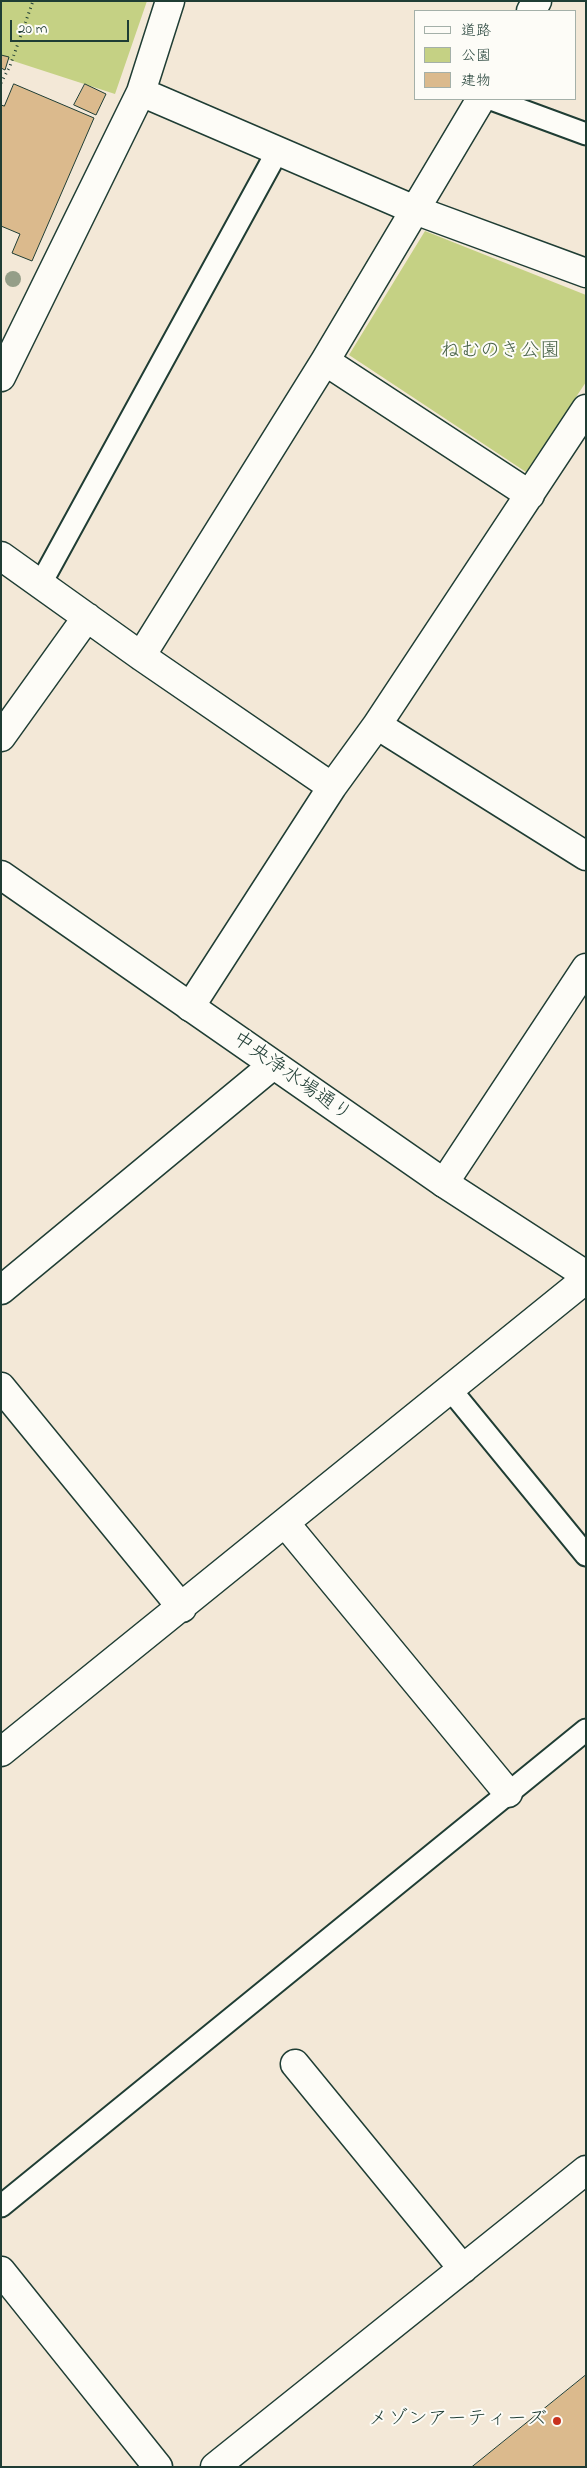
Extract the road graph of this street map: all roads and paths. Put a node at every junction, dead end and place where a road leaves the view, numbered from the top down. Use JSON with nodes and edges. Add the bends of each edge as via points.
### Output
{"nodes":[{"id":1,"x":32,"y":1,"type":"edge"},
{"id":2,"x":170,"y":1,"type":"edge"},
{"id":3,"x":1,"y":83,"type":"edge"},
{"id":4,"x":141,"y":92,"type":"junction"},
{"id":5,"x":480,"y":100,"type":"edge"},
{"id":6,"x":494,"y":100,"type":"edge"},
{"id":7,"x":586,"y":134,"type":"edge"},
{"id":8,"x":277,"y":152,"type":"junction"},
{"id":9,"x":414,"y":210,"type":"junction"},
{"id":10,"x":585,"y":270,"type":"edge"},
{"id":11,"x":326,"y":361,"type":"junction"},
{"id":12,"x":1,"y":377,"type":"edge"},
{"id":13,"x":586,"y":409,"type":"edge"},
{"id":14,"x":530,"y":495,"type":"junction"},
{"id":15,"x":1,"y":556,"type":"edge"},
{"id":16,"x":41,"y":583,"type":"junction"},
{"id":17,"x":87,"y":617,"type":"junction"},
{"id":18,"x":141,"y":656,"type":"junction"},
{"id":19,"x":377,"y":725,"type":"junction"},
{"id":20,"x":1,"y":737,"type":"edge"},
{"id":21,"x":332,"y":787,"type":"junction"},
{"id":22,"x":586,"y":856,"type":"edge"},
{"id":23,"x":1,"y":875,"type":"edge"},
{"id":24,"x":586,"y":968,"type":"edge"},
{"id":25,"x":190,"y":1007,"type":"junction"},
{"id":26,"x":273,"y":1065,"type":"junction"},
{"id":27,"x":444,"y":1183,"type":"junction"},
{"id":28,"x":586,"y":1275,"type":"edge"},
{"id":29,"x":586,"y":1279,"type":"edge"},
{"id":30,"x":1,"y":1290,"type":"edge"},
{"id":31,"x":1,"y":1387,"type":"edge"},
{"id":32,"x":450,"y":1389,"type":"junction"},
{"id":33,"x":285,"y":1523,"type":"junction"},
{"id":34,"x":586,"y":1555,"type":"edge"},
{"id":35,"x":182,"y":1608,"type":"junction"},
{"id":36,"x":586,"y":1730,"type":"edge"},
{"id":37,"x":1,"y":1752,"type":"edge"},
{"id":38,"x":508,"y":1793,"type":"junction"},
{"id":39,"x":295,"y":2064,"type":"dead end"},
{"id":40,"x":586,"y":2170,"type":"edge"},
{"id":41,"x":1,"y":2206,"type":"edge"},
{"id":42,"x":463,"y":2269,"type":"junction"},
{"id":43,"x":1,"y":2271,"type":"edge"},
{"id":44,"x":158,"y":2467,"type":"edge"},
{"id":45,"x":215,"y":2467,"type":"edge"}],
"edges":[{"from":1,"to":3,"type":"path"},
{"from":2,"to":4,"type":"street"},
{"from":4,"to":8,"type":"street"},
{"from":4,"to":12,"type":"street"},
{"from":5,"to":9,"type":"street"},
{"from":6,"to":7,"type":"lane"},
{"from":8,"to":9,"type":"street"},
{"from":8,"to":16,"type":"lane"},
{"from":9,"to":10,"type":"street"},
{"from":9,"to":11,"type":"street"},
{"from":11,"to":14,"type":"street"},
{"from":11,"to":18,"type":"street"},
{"from":13,"to":14,"type":"street"},
{"from":14,"to":19,"type":"street"},
{"from":15,"to":16,"type":"street"},
{"from":16,"to":17,"type":"street"},
{"from":17,"to":18,"type":"street"},
{"from":17,"to":20,"type":"street"},
{"from":18,"to":21,"type":"street"},
{"from":19,"to":21,"type":"street"},
{"from":19,"to":22,"type":"street"},
{"from":21,"to":25,"type":"street"},
{"from":23,"to":25,"type":"street","name":"中央浄水場通り"},
{"from":24,"to":27,"type":"street"},
{"from":25,"to":26,"type":"street","name":"中央浄水場通り"},
{"from":26,"to":27,"type":"street","name":"中央浄水場通り"},
{"from":26,"to":30,"type":"street"},
{"from":27,"to":28,"type":"street","name":"中央浄水場通り"},
{"from":29,"to":32,"type":"street"},
{"from":31,"to":35,"type":"street"},
{"from":32,"to":33,"type":"street"},
{"from":32,"to":34,"type":"lane"},
{"from":33,"to":35,"type":"street"},
{"from":33,"to":38,"type":"street"},
{"from":35,"to":37,"type":"street"},
{"from":36,"to":38,"type":"lane"},
{"from":38,"to":41,"type":"lane"},
{"from":39,"to":42,"type":"street"},
{"from":40,"to":42,"type":"street"},
{"from":42,"to":45,"type":"street"},
{"from":43,"to":44,"type":"street"}]}
